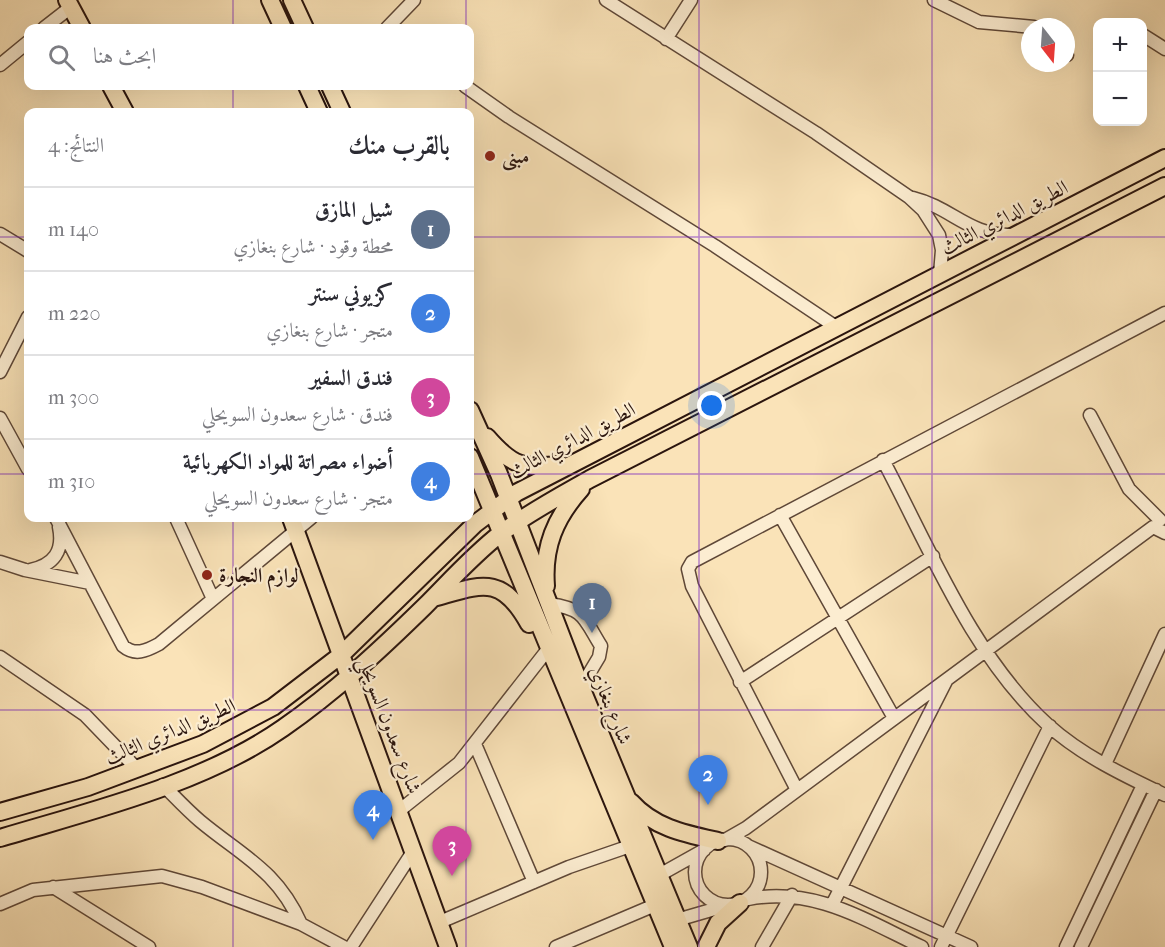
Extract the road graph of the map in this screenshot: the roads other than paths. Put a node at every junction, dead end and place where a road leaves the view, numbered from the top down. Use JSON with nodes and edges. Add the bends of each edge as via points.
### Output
{"nodes":[{"id":1,"x":270,"y":0,"type":"edge"},
{"id":2,"x":292,"y":0,"type":"edge"},
{"id":3,"x":414,"y":0,"type":"edge"},
{"id":4,"x":606,"y":0,"type":"edge"},
{"id":5,"x":691,"y":0,"type":"edge"},
{"id":6,"x":934,"y":0,"type":"edge"},
{"id":7,"x":69,"y":3,"type":"edge"},
{"id":8,"x":961,"y":5,"type":"edge"},
{"id":9,"x":49,"y":24,"type":"edge"},
{"id":10,"x":80,"y":24,"type":"edge"},
{"id":11,"x":281,"y":24,"type":"edge"},
{"id":12,"x":302,"y":24,"type":"edge"},
{"id":13,"x":395,"y":24,"type":"edge"},
{"id":14,"x":1021,"y":26,"type":"edge"},
{"id":15,"x":1147,"y":38,"type":"edge"},
{"id":16,"x":666,"y":39,"type":"junction"},
{"id":17,"x":24,"y":45,"type":"edge"},
{"id":18,"x":1165,"y":49,"type":"edge"},
{"id":19,"x":0,"y":65,"type":"edge"},
{"id":20,"x":113,"y":90,"type":"edge"},
{"id":21,"x":310,"y":90,"type":"edge"},
{"id":22,"x":332,"y":90,"type":"edge"},
{"id":23,"x":471,"y":90,"type":"edge"},
{"id":24,"x":123,"y":108,"type":"edge"},
{"id":25,"x":317,"y":108,"type":"edge"},
{"id":26,"x":340,"y":108,"type":"edge"},
{"id":27,"x":1165,"y":158,"type":"edge"},
{"id":28,"x":1165,"y":186,"type":"edge"},
{"id":29,"x":909,"y":197,"type":"junction"},
{"id":30,"x":0,"y":234,"type":"edge"},
{"id":31,"x":1017,"y":235,"type":"junction"},
{"id":32,"x":24,"y":249,"type":"edge"},
{"id":33,"x":940,"y":274,"type":"junction"},
{"id":34,"x":1165,"y":313,"type":"edge"},
{"id":35,"x":24,"y":325,"type":"edge"},
{"id":36,"x":836,"y":327,"type":"junction"},
{"id":37,"x":0,"y":372,"type":"edge"},
{"id":38,"x":1090,"y":415,"type":"dead end"},
{"id":39,"x":0,"y":418,"type":"edge"},
{"id":40,"x":474,"y":418,"type":"edge"},
{"id":41,"x":474,"y":421,"type":"edge"},
{"id":42,"x":883,"y":460,"type":"junction"},
{"id":43,"x":24,"y":461,"type":"edge"},
{"id":44,"x":571,"y":464,"type":"junction"},
{"id":45,"x":474,"y":466,"type":"edge"},
{"id":46,"x":590,"y":479,"type":"junction"},
{"id":47,"x":508,"y":498,"type":"junction"},
{"id":48,"x":492,"y":509,"type":"junction"},
{"id":49,"x":780,"y":515,"type":"junction"},
{"id":50,"x":1159,"y":521,"type":"edge"},
{"id":51,"x":58,"y":522,"type":"edge"},
{"id":52,"x":59,"y":522,"type":"edge"},
{"id":53,"x":178,"y":522,"type":"edge"},
{"id":54,"x":294,"y":523,"type":"edge"},
{"id":55,"x":518,"y":523,"type":"junction"},
{"id":56,"x":501,"y":533,"type":"junction"},
{"id":57,"x":1165,"y":533,"type":"edge"},
{"id":58,"x":933,"y":556,"type":"junction"},
{"id":59,"x":0,"y":562,"type":"edge"},
{"id":60,"x":25,"y":570,"type":"junction"},
{"id":61,"x":90,"y":583,"type":"junction"},
{"id":62,"x":213,"y":598,"type":"junction"},
{"id":63,"x":432,"y":599,"type":"junction"},
{"id":64,"x":548,"y":603,"type":"junction"},
{"id":65,"x":838,"y":617,"type":"junction"},
{"id":66,"x":1165,"y":634,"type":"edge"},
{"id":67,"x":984,"y":652,"type":"junction"},
{"id":68,"x":545,"y":653,"type":"junction"},
{"id":69,"x":341,"y":655,"type":"junction"},
{"id":70,"x":0,"y":657,"type":"edge"},
{"id":71,"x":555,"y":668,"type":"junction"},
{"id":72,"x":948,"y":677,"type":"junction"},
{"id":73,"x":350,"y":678,"type":"junction"},
{"id":74,"x":740,"y":682,"type":"junction"},
{"id":75,"x":581,"y":687,"type":"junction"},
{"id":76,"x":894,"y":718,"type":"junction"},
{"id":77,"x":1050,"y":726,"type":"junction"},
{"id":78,"x":475,"y":744,"type":"junction"},
{"id":79,"x":1105,"y":765,"type":"junction"},
{"id":80,"x":137,"y":769,"type":"junction"},
{"id":81,"x":163,"y":785,"type":"junction"},
{"id":82,"x":1143,"y":785,"type":"junction"},
{"id":83,"x":797,"y":790,"type":"junction"},
{"id":84,"x":1160,"y":792,"type":"edge"},
{"id":85,"x":624,"y":793,"type":"junction"},
{"id":86,"x":400,"y":810,"type":"junction"},
{"id":87,"x":0,"y":812,"type":"edge"},
{"id":88,"x":0,"y":838,"type":"edge"},
{"id":89,"x":716,"y":843,"type":"junction"},
{"id":90,"x":630,"y":846,"type":"junction"},
{"id":91,"x":748,"y":846,"type":"junction"},
{"id":92,"x":414,"y":850,"type":"junction"},
{"id":93,"x":654,"y":878,"type":"junction"},
{"id":94,"x":534,"y":882,"type":"junction"},
{"id":95,"x":53,"y":886,"type":"junction"},
{"id":96,"x":840,"y":888,"type":"junction"},
{"id":97,"x":792,"y":895,"type":"junction"},
{"id":98,"x":739,"y":902,"type":"junction"},
{"id":99,"x":0,"y":904,"type":"edge"},
{"id":100,"x":655,"y":905,"type":"junction"},
{"id":101,"x":832,"y":905,"type":"junction"},
{"id":102,"x":440,"y":922,"type":"junction"},
{"id":103,"x":670,"y":922,"type":"junction"},
{"id":104,"x":301,"y":924,"type":"junction"},
{"id":105,"x":944,"y":941,"type":"edge"},
{"id":106,"x":149,"y":947,"type":"edge"},
{"id":107,"x":344,"y":947,"type":"edge"},
{"id":108,"x":351,"y":947,"type":"edge"},
{"id":109,"x":448,"y":947,"type":"edge"},
{"id":110,"x":556,"y":947,"type":"edge"},
{"id":111,"x":673,"y":947,"type":"edge"},
{"id":112,"x":689,"y":947,"type":"edge"},
{"id":113,"x":706,"y":947,"type":"edge"},
{"id":114,"x":762,"y":947,"type":"edge"},
{"id":115,"x":921,"y":947,"type":"edge"},
{"id":116,"x":971,"y":947,"type":"edge"},
{"id":117,"x":1066,"y":947,"type":"edge"},
{"id":118,"x":1081,"y":947,"type":"edge"}],
"edges":[{"from":1,"to":11,"type":"main road"},
{"from":2,"to":12,"type":"main road"},
{"from":3,"to":13,"type":"street"},
{"from":4,"to":16,"type":"street"},
{"from":5,"to":16,"type":"street"},
{"from":6,"to":8,"type":"street"},
{"from":7,"to":9,"type":"street"},
{"from":7,"to":10,"type":"main road"},
{"from":8,"to":14,"type":"street","via":[[979,22]]},
{"from":15,"to":18,"type":"street"},
{"from":16,"to":29,"type":"street"},
{"from":17,"to":19,"type":"street"},
{"from":20,"to":24,"type":"main road"},
{"from":21,"to":25,"type":"main road"},
{"from":22,"to":26,"type":"main road"},
{"from":23,"to":36,"type":"street"},
{"from":27,"to":31,"type":"main road","name":"الطريق الدائري الثالث"},
{"from":28,"to":46,"type":"main road"},
{"from":29,"to":31,"type":"street","via":[[932,204],[985,233]]},
{"from":29,"to":33,"type":"street","via":[[939,235]]},
{"from":30,"to":32,"type":"street"},
{"from":31,"to":33,"type":"main road","name":"الطريق الدائري الثالث"},
{"from":33,"to":36,"type":"main road","name":"الطريق الدائري الثالث"},
{"from":34,"to":42,"type":"street"},
{"from":35,"to":37,"type":"street"},
{"from":36,"to":44,"type":"main road","name":"الطريق الدائري الثالث"},
{"from":38,"to":50,"type":"street","via":[[1129,489]]},
{"from":39,"to":43,"type":"street"},
{"from":40,"to":44,"type":"main road","via":[[510,461],[534,468]]},
{"from":41,"to":47,"type":"main road","name":"شارع بنغازي"},
{"from":42,"to":49,"type":"street"},
{"from":42,"to":58,"type":"street"},
{"from":44,"to":47,"type":"main road","name":"الطريق الدائري الثالث"},
{"from":45,"to":48,"type":"main road","name":"شارع بنغازي"},
{"from":46,"to":55,"type":"main road"},
{"from":46,"to":64,"type":"main road","via":[[564,510],[549,539],[545,572]]},
{"from":47,"to":48,"type":"main road","name":"الطريق الدائري الثالث"},
{"from":47,"to":55,"type":"main road","name":"شارع بنغازي"},
{"from":48,"to":56,"type":"main road","name":"شارع بنغازي"},
{"from":48,"to":69,"type":"main road","name":"الطريق الدائري الثالث"},
{"from":49,"to":65,"type":"street"},
{"from":49,"to":74,"type":"street","via":[[699,556],[688,569],[692,586]]},
{"from":50,"to":57,"type":"street"},
{"from":50,"to":67,"type":"street"},
{"from":51,"to":60,"type":"street","via":[[61,538],[57,556],[43,567]]},
{"from":52,"to":61,"type":"street"},
{"from":53,"to":62,"type":"street"},
{"from":54,"to":62,"type":"street"},
{"from":54,"to":69,"type":"main road","name":"شارع سعدون السويحلي"},
{"from":55,"to":56,"type":"main road"},
{"from":55,"to":64,"type":"main road","name":"شارع بنغازي"},
{"from":56,"to":63,"type":"main road"},
{"from":56,"to":71,"type":"main road","name":"شارع بنغازي"},
{"from":58,"to":65,"type":"street"},
{"from":58,"to":67,"type":"street"},
{"from":59,"to":60,"type":"street"},
{"from":60,"to":61,"type":"street"},
{"from":61,"to":62,"type":"street","via":[[123,646],[139,653],[159,644]]},
{"from":63,"to":68,"type":"main road","via":[[480,585],[496,588],[522,612]]},
{"from":63,"to":73,"type":"main road"},
{"from":64,"to":75,"type":"main road","name":"شارع بنغازي"},
{"from":64,"to":75,"type":"street","via":[[580,612],[601,646],[599,657]]},
{"from":65,"to":74,"type":"street"},
{"from":65,"to":76,"type":"street"},
{"from":66,"to":79,"type":"street"},
{"from":67,"to":72,"type":"street"},
{"from":67,"to":77,"type":"street","via":[[1015,692]]},
{"from":68,"to":71,"type":"main road"},
{"from":68,"to":78,"type":"street"},
{"from":69,"to":73,"type":"main road","name":"شارع سعدون السويحلي"},
{"from":69,"to":80,"type":"main road","name":"الطريق الدائري الثالث","via":[[250,721]]},
{"from":70,"to":80,"type":"street","via":[[85,715]]},
{"from":71,"to":90,"type":"main road","name":"شارع بنغازي"},
{"from":72,"to":76,"type":"street"},
{"from":72,"to":96,"type":"street"},
{"from":73,"to":81,"type":"main road","via":[[269,738],[216,765]]},
{"from":73,"to":86,"type":"main road","name":"شارع سعدون السويحلي"},
{"from":74,"to":83,"type":"street"},
{"from":75,"to":85,"type":"main road","name":"شارع بنغازي"},
{"from":76,"to":83,"type":"street"},
{"from":77,"to":79,"type":"street"},
{"from":77,"to":105,"type":"street"},
{"from":78,"to":86,"type":"street","via":[[437,783]]},
{"from":78,"to":94,"type":"street"},
{"from":79,"to":82,"type":"street"},
{"from":80,"to":87,"type":"main road","name":"الطريق الدائري الثالث","via":[[88,788]]},
{"from":81,"to":88,"type":"main road"},
{"from":81,"to":104,"type":"street","via":[[200,821],[240,849],[278,884]]},
{"from":82,"to":84,"type":"street"},
{"from":82,"to":117,"type":"street"},
{"from":83,"to":89,"type":"street"},
{"from":84,"to":118,"type":"street"},
{"from":85,"to":89,"type":"main road","via":[[645,816],[660,825]]},
{"from":85,"to":93,"type":"main road","name":"شارع بنغازي"},
{"from":86,"to":92,"type":"main road","name":"شارع سعدون السويحلي"},
{"from":89,"to":91,"type":"street"},
{"from":89,"to":93,"type":"street"},
{"from":89,"to":98,"type":"street","via":[[700,856],[695,872],[700,889],[712,901]]},
{"from":90,"to":93,"type":"main road","name":"شارع بنغازي"},
{"from":90,"to":94,"type":"street"},
{"from":91,"to":96,"type":"street"},
{"from":91,"to":98,"type":"street","via":[[761,873],[755,891]]},
{"from":92,"to":102,"type":"main road","name":"شارع سعدون السويحلي"},
{"from":92,"to":108,"type":"street"},
{"from":93,"to":100,"type":"main road","name":"شارع بنغازي"},
{"from":93,"to":103,"type":"main road","name":"شارع بنغازي"},
{"from":94,"to":102,"type":"street"},
{"from":95,"to":99,"type":"street"},
{"from":95,"to":104,"type":"street","via":[[162,876]]},
{"from":95,"to":106,"type":"street"},
{"from":96,"to":101,"type":"street"},
{"from":96,"to":105,"type":"street"},
{"from":97,"to":98,"type":"street","via":[[772,894]]},
{"from":97,"to":101,"type":"street"},
{"from":97,"to":114,"type":"street"},
{"from":98,"to":103,"type":"street"},
{"from":98,"to":113,"type":"main road","via":[[718,923]]},
{"from":100,"to":103,"type":"main road","name":"شارع بنغازي"},
{"from":100,"to":110,"type":"street"},
{"from":101,"to":115,"type":"street"},
{"from":102,"to":109,"type":"main road","name":"شارع سعدون السويحلي"},
{"from":103,"to":111,"type":"main road","name":"شارع بنغازي"},
{"from":103,"to":112,"type":"main road","name":"شارع بنغازي"},
{"from":104,"to":107,"type":"street"},
{"from":105,"to":116,"type":"street"}]}
